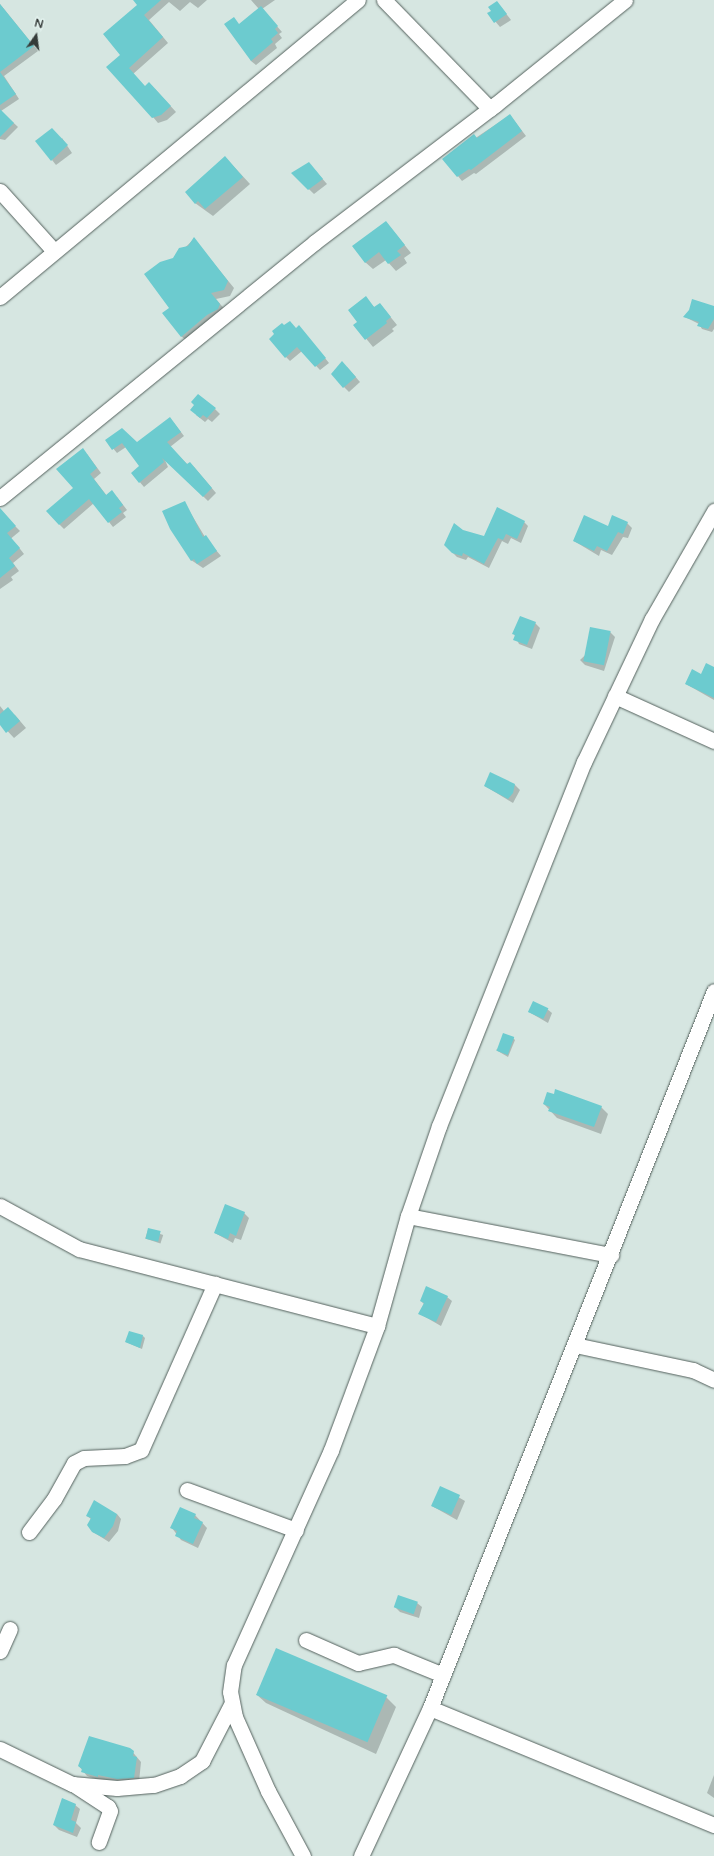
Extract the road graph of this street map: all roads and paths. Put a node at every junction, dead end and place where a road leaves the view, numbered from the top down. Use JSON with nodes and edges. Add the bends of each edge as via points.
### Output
{"nodes":[{"id":1,"x":358,"y":0,"type":"edge"},
{"id":2,"x":384,"y":0,"type":"edge"},
{"id":3,"x":625,"y":0,"type":"edge"},
{"id":4,"x":490,"y":109,"type":"junction"},
{"id":5,"x":0,"y":191,"type":"edge"},
{"id":6,"x":54,"y":251,"type":"junction"},
{"id":7,"x":0,"y":297,"type":"edge"},
{"id":8,"x":0,"y":498,"type":"edge"},
{"id":9,"x":714,"y":511,"type":"edge"},
{"id":10,"x":615,"y":696,"type":"junction"},
{"id":11,"x":714,"y":741,"type":"edge"},
{"id":12,"x":714,"y":991,"type":"edge"},
{"id":13,"x":0,"y":1206,"type":"edge"},
{"id":14,"x":408,"y":1216,"type":"junction"},
{"id":15,"x":611,"y":1255,"type":"junction"},
{"id":16,"x":215,"y":1284,"type":"junction"},
{"id":17,"x":377,"y":1326,"type":"junction"},
{"id":18,"x":575,"y":1345,"type":"junction"},
{"id":19,"x":714,"y":1380,"type":"edge"},
{"id":20,"x":187,"y":1490,"type":"dead end"},
{"id":21,"x":296,"y":1530,"type":"junction"},
{"id":22,"x":29,"y":1532,"type":"dead end"},
{"id":23,"x":10,"y":1629,"type":"dead end"},
{"id":24,"x":306,"y":1640,"type":"dead end"},
{"id":25,"x":0,"y":1651,"type":"edge"},
{"id":26,"x":443,"y":1675,"type":"junction"},
{"id":27,"x":232,"y":1703,"type":"junction"},
{"id":28,"x":430,"y":1708,"type":"junction"},
{"id":29,"x":0,"y":1749,"type":"edge"},
{"id":30,"x":72,"y":1784,"type":"junction"},
{"id":31,"x":714,"y":1825,"type":"edge"},
{"id":32,"x":99,"y":1842,"type":"dead end"},
{"id":33,"x":302,"y":1856,"type":"edge"},
{"id":34,"x":361,"y":1856,"type":"edge"}],
"edges":[{"from":1,"to":6,"type":"street"},
{"from":2,"to":4,"type":"street"},
{"from":3,"to":4,"type":"street"},
{"from":4,"to":8,"type":"street","via":[[315,242]]},
{"from":5,"to":6,"type":"street"},
{"from":6,"to":7,"type":"street"},
{"from":9,"to":10,"type":"street","via":[[652,619]]},
{"from":10,"to":11,"type":"street"},
{"from":10,"to":14,"type":"street","via":[[584,762],[439,1126]]},
{"from":12,"to":15,"type":"street"},
{"from":13,"to":16,"type":"street","via":[[79,1249]]},
{"from":14,"to":15,"type":"street"},
{"from":14,"to":17,"type":"street"},
{"from":15,"to":18,"type":"street"},
{"from":16,"to":17,"type":"street"},
{"from":16,"to":22,"type":"street","via":[[141,1450],[125,1456],[84,1458],[74,1463],[54,1499]]},
{"from":17,"to":21,"type":"street","via":[[331,1450]]},
{"from":18,"to":19,"type":"street","via":[[693,1370]]},
{"from":18,"to":26,"type":"street"},
{"from":20,"to":21,"type":"street"},
{"from":21,"to":27,"type":"street","via":[[234,1665],[230,1692]]},
{"from":23,"to":25,"type":"street"},
{"from":24,"to":26,"type":"street","via":[[358,1663],[394,1655]]},
{"from":26,"to":28,"type":"street"},
{"from":27,"to":30,"type":"street","via":[[202,1760],[180,1776],[154,1785],[116,1788]]},
{"from":27,"to":33,"type":"street","via":[[235,1717],[268,1791]]},
{"from":28,"to":31,"type":"street"},
{"from":28,"to":34,"type":"street"},
{"from":29,"to":30,"type":"street"},
{"from":30,"to":32,"type":"street","via":[[108,1807],[110,1811]]}]}
